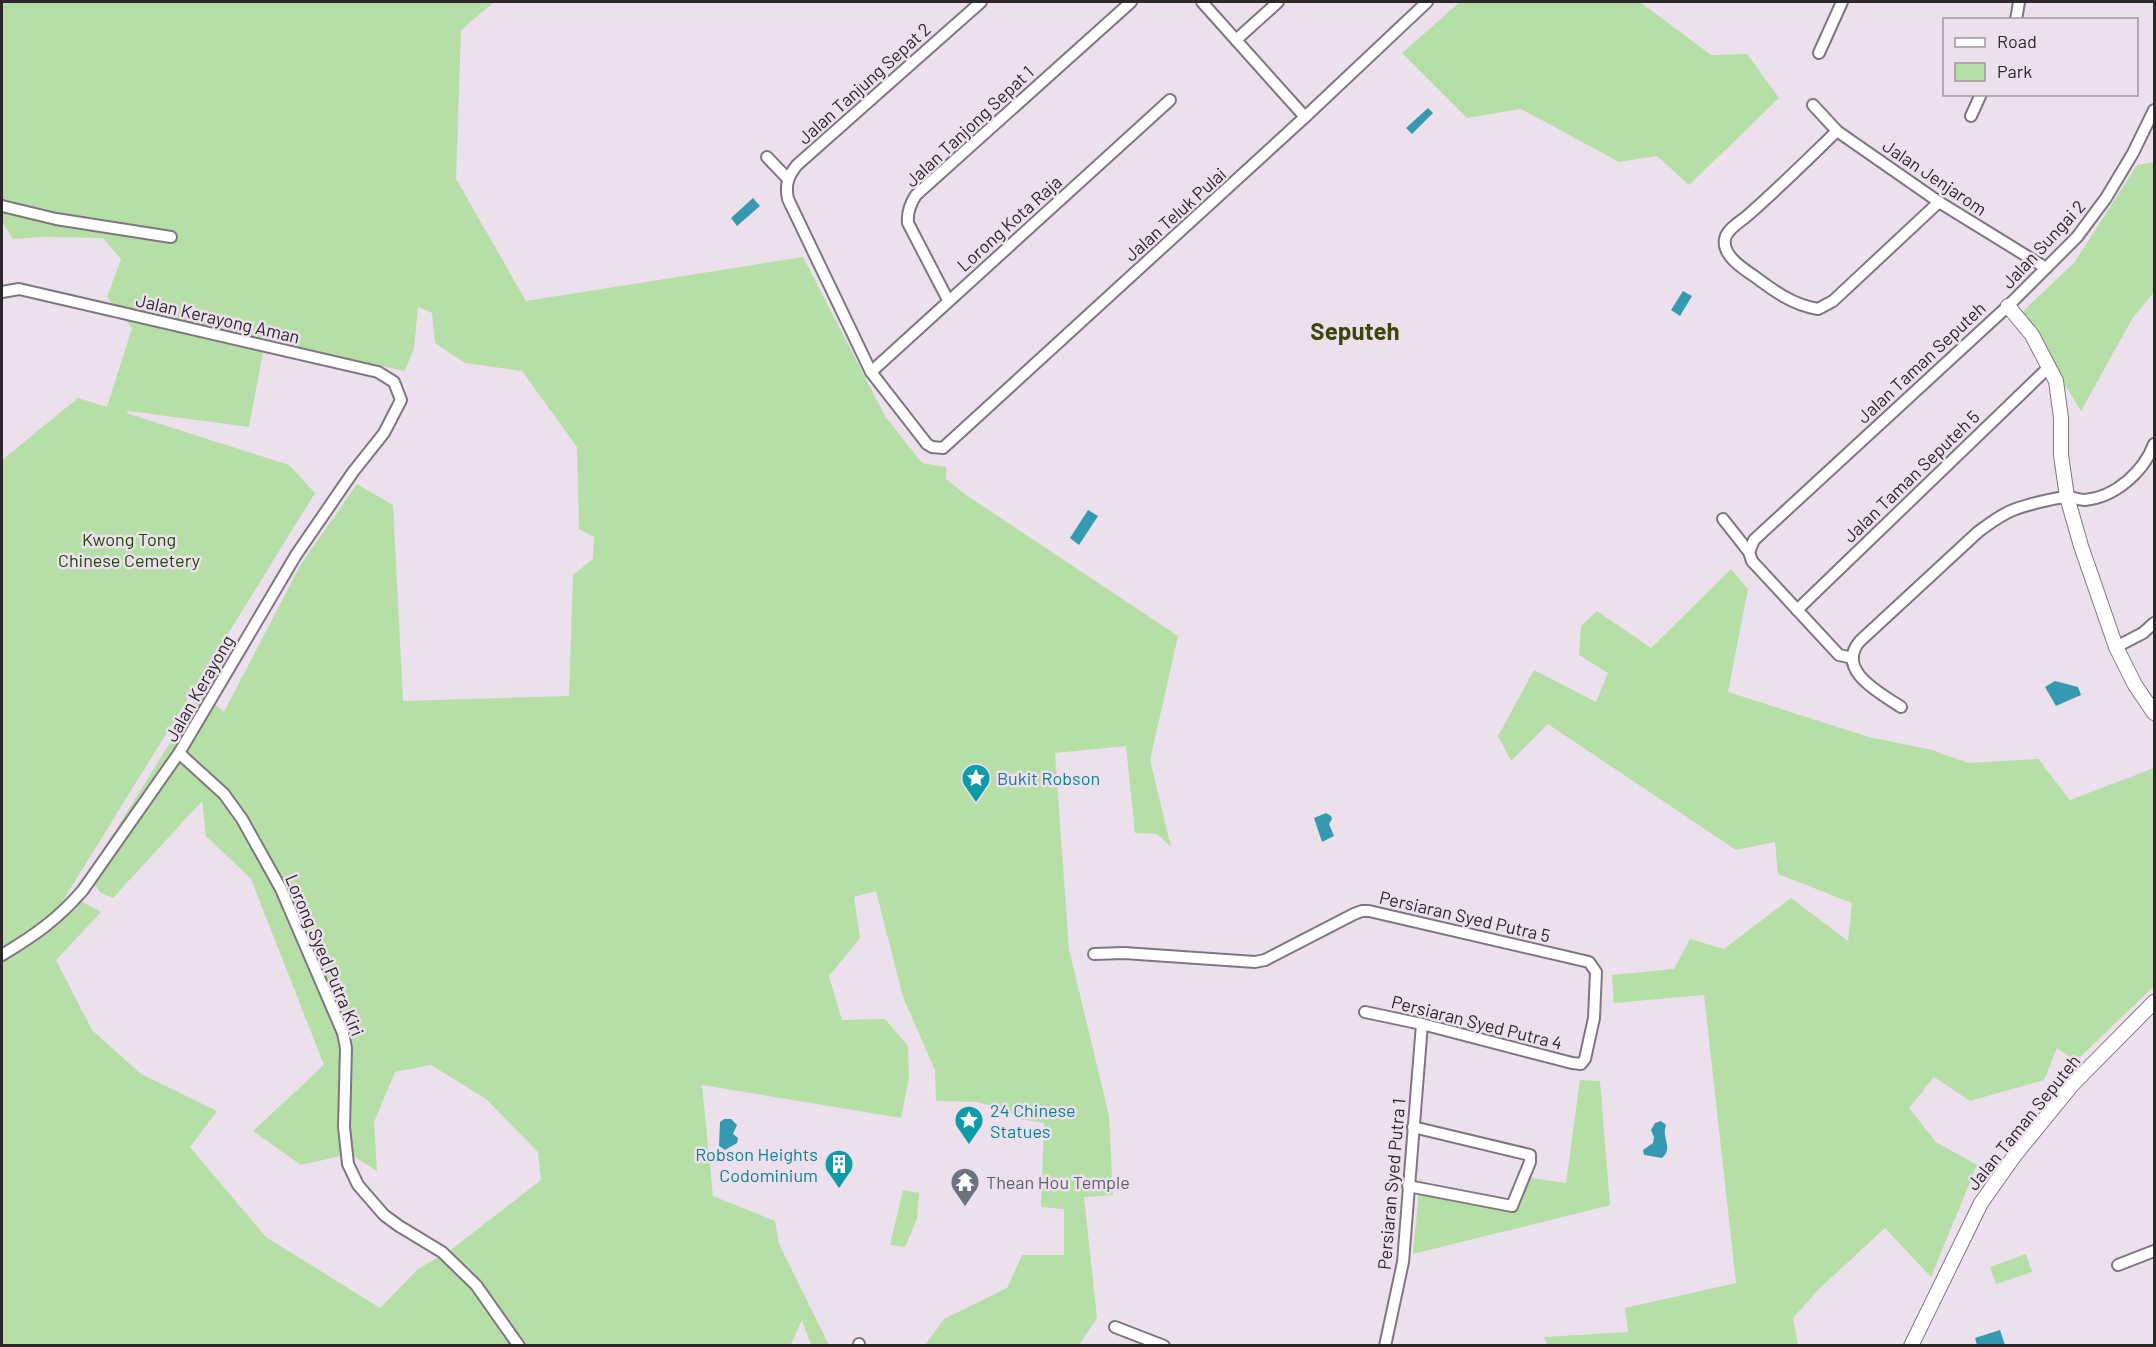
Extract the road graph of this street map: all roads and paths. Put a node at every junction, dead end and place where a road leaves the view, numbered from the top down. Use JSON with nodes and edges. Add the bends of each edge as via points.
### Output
{"nodes":[{"id":1,"x":981,"y":2,"type":"edge"},
{"id":2,"x":1131,"y":2,"type":"edge"},
{"id":3,"x":1202,"y":2,"type":"edge"},
{"id":4,"x":1278,"y":2,"type":"edge"},
{"id":5,"x":1427,"y":2,"type":"edge"},
{"id":6,"x":1842,"y":2,"type":"edge"},
{"id":7,"x":2019,"y":2,"type":"edge"},
{"id":8,"x":2016,"y":18,"type":"edge"},
{"id":9,"x":1236,"y":40,"type":"junction"},
{"id":10,"x":1818,"y":53,"type":"dead end"},
{"id":11,"x":1980,"y":96,"type":"edge"},
{"id":12,"x":1170,"y":100,"type":"dead end"},
{"id":13,"x":1813,"y":105,"type":"dead end"},
{"id":14,"x":2154,"y":110,"type":"edge"},
{"id":15,"x":1971,"y":116,"type":"dead end"},
{"id":16,"x":1305,"y":117,"type":"junction"},
{"id":17,"x":1837,"y":131,"type":"junction"},
{"id":18,"x":767,"y":157,"type":"dead end"},
{"id":19,"x":788,"y":179,"type":"junction"},
{"id":20,"x":1940,"y":202,"type":"junction"},
{"id":21,"x":2,"y":206,"type":"edge"},
{"id":22,"x":171,"y":237,"type":"dead end"},
{"id":23,"x":2046,"y":268,"type":"junction"},
{"id":24,"x":2,"y":292,"type":"edge"},
{"id":25,"x":948,"y":300,"type":"junction"},
{"id":26,"x":2008,"y":306,"type":"junction"},
{"id":27,"x":2049,"y":368,"type":"junction"},
{"id":28,"x":872,"y":372,"type":"junction"},
{"id":29,"x":396,"y":412,"type":"joint"},
{"id":30,"x":2154,"y":444,"type":"edge"},
{"id":31,"x":2067,"y":497,"type":"junction"},
{"id":32,"x":1723,"y":519,"type":"dead end"},
{"id":33,"x":1749,"y":552,"type":"junction"},
{"id":34,"x":1797,"y":610,"type":"junction"},
{"id":35,"x":2154,"y":624,"type":"edge"},
{"id":36,"x":2116,"y":647,"type":"junction"},
{"id":37,"x":1853,"y":658,"type":"junction"},
{"id":38,"x":1901,"y":707,"type":"dead end"},
{"id":39,"x":2154,"y":713,"type":"edge"},
{"id":40,"x":179,"y":753,"type":"junction"},
{"id":41,"x":1094,"y":954,"type":"dead end"},
{"id":42,"x":2,"y":955,"type":"edge"},
{"id":43,"x":2154,"y":1002,"type":"edge"},
{"id":44,"x":1365,"y":1012,"type":"dead end"},
{"id":45,"x":1422,"y":1024,"type":"junction"},
{"id":46,"x":1581,"y":1064,"type":"joint"},
{"id":47,"x":1413,"y":1127,"type":"junction"},
{"id":48,"x":1408,"y":1186,"type":"junction"},
{"id":49,"x":2154,"y":1251,"type":"edge"},
{"id":50,"x":2118,"y":1265,"type":"dead end"},
{"id":51,"x":1115,"y":1327,"type":"dead end"},
{"id":52,"x":519,"y":1346,"type":"edge"},
{"id":53,"x":1164,"y":1346,"type":"edge"},
{"id":54,"x":1385,"y":1346,"type":"edge"},
{"id":55,"x":1911,"y":1346,"type":"edge"}],
"edges":[{"from":1,"to":19,"type":"street","name":"Jalan Tanjung Sepat 2","via":[[797,165]]},
{"from":2,"to":25,"type":"street","name":"Jalan Tanjong Sepat 1","via":[[916,195],[907,216],[908,224]]},
{"from":3,"to":9,"type":"street"},
{"from":4,"to":9,"type":"street"},
{"from":5,"to":16,"type":"street","name":"Jalan Teluk Pulai"},
{"from":6,"to":10,"type":"street"},
{"from":7,"to":8,"type":"street"},
{"from":9,"to":16,"type":"street"},
{"from":11,"to":15,"type":"street"},
{"from":12,"to":25,"type":"street","name":"Lorong Kota Raja"},
{"from":13,"to":17,"type":"street","name":"Jalan Jenjarom"},
{"from":14,"to":23,"type":"street","name":"Jalan Sungai 2","via":[[2106,198],[2077,237]]},
{"from":16,"to":28,"type":"street","name":"Jalan Teluk Pulai","via":[[943,448],[927,444]]},
{"from":17,"to":20,"type":"street","name":"Jalan Jenjarom"},
{"from":17,"to":20,"type":"street","via":[[1728,232],[1727,252],[1775,292],[1802,306],[1818,309],[1833,301]]},
{"from":18,"to":19,"type":"street"},
{"from":19,"to":28,"type":"street","via":[[788,199]]},
{"from":20,"to":23,"type":"street","name":"Jalan Jenjarom"},
{"from":21,"to":22,"type":"street"},
{"from":23,"to":26,"type":"street","name":"Jalan Sungai 2"},
{"from":24,"to":29,"type":"street","name":"Jalan Kerayong Aman","via":[[19,289],[378,372],[394,382],[399,392],[401,400]]},
{"from":25,"to":28,"type":"street","name":"Lorong Kota Raja"},
{"from":26,"to":27,"type":"street","name":"Jalan Taman Seputeh","via":[[2032,335]]},
{"from":26,"to":33,"type":"street","name":"Jalan Taman Seputeh","via":[[1754,540]]},
{"from":27,"to":31,"type":"street","name":"Jalan Taman Seputeh","via":[[2056,381]]},
{"from":27,"to":34,"type":"street","name":"Jalan Taman Seputeh 5"},
{"from":29,"to":40,"type":"street","name":"Jalan Kerayong","via":[[296,555]]},
{"from":30,"to":31,"type":"street","via":[[2140,469],[2124,484],[2085,500]]},
{"from":31,"to":36,"type":"street","name":"Jalan Taman Seputeh"},
{"from":31,"to":37,"type":"street","via":[[2013,510],[1978,532],[1860,641]]},
{"from":32,"to":33,"type":"street"},
{"from":33,"to":34,"type":"street","via":[[1752,561]]},
{"from":34,"to":37,"type":"street","via":[[1839,655]]},
{"from":35,"to":36,"type":"street"},
{"from":36,"to":39,"type":"street","name":"Jalan Taman Seputeh","via":[[2134,685]]},
{"from":37,"to":38,"type":"street","via":[[1862,680]]},
{"from":40,"to":42,"type":"street","name":"Jalan Kerayong","via":[[67,909],[44,929]]},
{"from":40,"to":52,"type":"street","name":"Lorong Syed Putra Kiri","via":[[224,794],[257,844],[286,899],[343,1033],[344,1127],[348,1164],[358,1185],[384,1215],[442,1252],[476,1285]]},
{"from":41,"to":46,"type":"street","name":"Persiaran Syed Putra 5","via":[[1255,962],[1362,911],[1392,916],[1588,962],[1596,972],[1594,1018]]},
{"from":43,"to":55,"type":"street","name":"Jalan Taman Seputeh","via":[[2072,1085],[1988,1193]]},
{"from":44,"to":45,"type":"street","name":"Persiaran Syed Putra 4"},
{"from":45,"to":46,"type":"street","name":"Persiaran Syed Putra 4"},
{"from":45,"to":47,"type":"street","name":"Persiaran Syed Putra 1"},
{"from":47,"to":48,"type":"street","name":"Persiaran Syed Putra 1"},
{"from":47,"to":48,"type":"street","via":[[1530,1155],[1530,1162],[1512,1206]]},
{"from":48,"to":54,"type":"street","name":"Persiaran Syed Putra 1","via":[[1403,1262]]},
{"from":49,"to":50,"type":"street"},
{"from":51,"to":53,"type":"street"}]}
